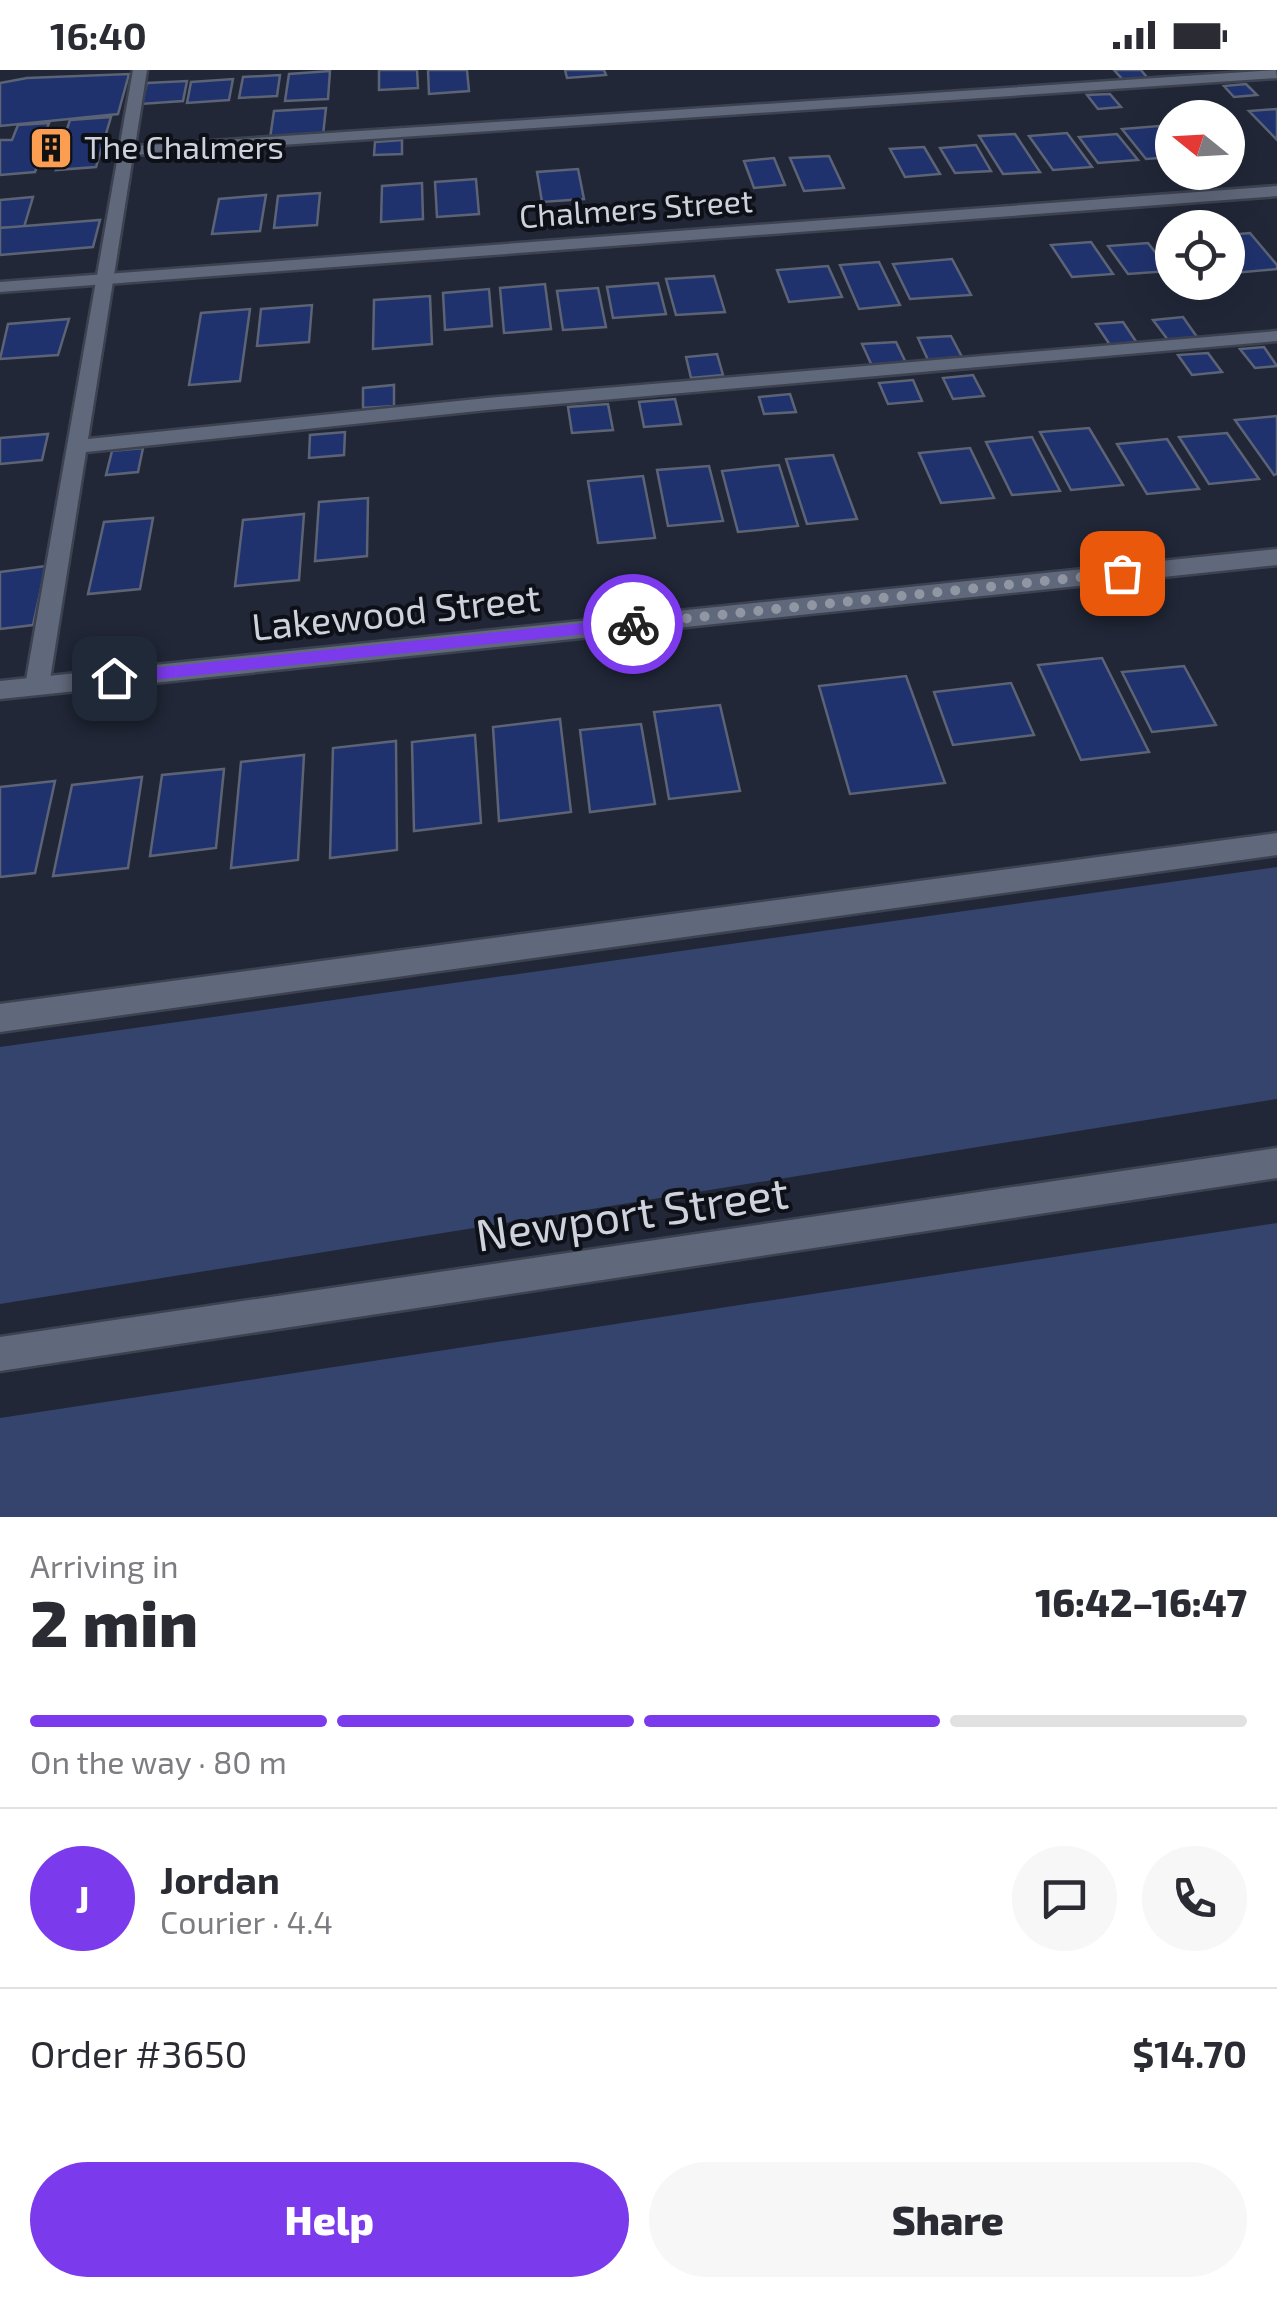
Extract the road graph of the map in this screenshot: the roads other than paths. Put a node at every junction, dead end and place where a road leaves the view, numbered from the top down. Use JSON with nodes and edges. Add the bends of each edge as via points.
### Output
{"nodes":[{"id":1,"x":140,"y":70,"type":"edge"},
{"id":2,"x":1277,"y":74,"type":"edge"},
{"id":3,"x":127,"y":151,"type":"junction"},
{"id":4,"x":1277,"y":191,"type":"edge"},
{"id":5,"x":105,"y":279,"type":"junction"},
{"id":6,"x":0,"y":287,"type":"edge"},
{"id":7,"x":1277,"y":336,"type":"edge"},
{"id":8,"x":77,"y":447,"type":"junction"},
{"id":9,"x":1277,"y":557,"type":"edge"},
{"id":10,"x":37,"y":686,"type":"junction"},
{"id":11,"x":0,"y":690,"type":"edge"},
{"id":12,"x":1277,"y":844,"type":"edge"},
{"id":13,"x":0,"y":1018,"type":"edge"},
{"id":14,"x":1277,"y":1163,"type":"edge"},
{"id":15,"x":0,"y":1354,"type":"edge"}],
"edges":[{"from":1,"to":3,"type":"street"},
{"from":2,"to":3,"type":"street"},
{"from":3,"to":5,"type":"street"},
{"from":4,"to":5,"type":"street","name":"Chalmers Street"},
{"from":5,"to":6,"type":"street","name":"Chalmers Street"},
{"from":5,"to":8,"type":"street"},
{"from":7,"to":8,"type":"street","via":[[487,404]]},
{"from":8,"to":10,"type":"street"},
{"from":9,"to":10,"type":"street","name":"Lakewood Street"},
{"from":10,"to":11,"type":"street","name":"Lakewood Street"},
{"from":12,"to":13,"type":"street"},
{"from":14,"to":15,"type":"street","name":"Newport Street"}]}
